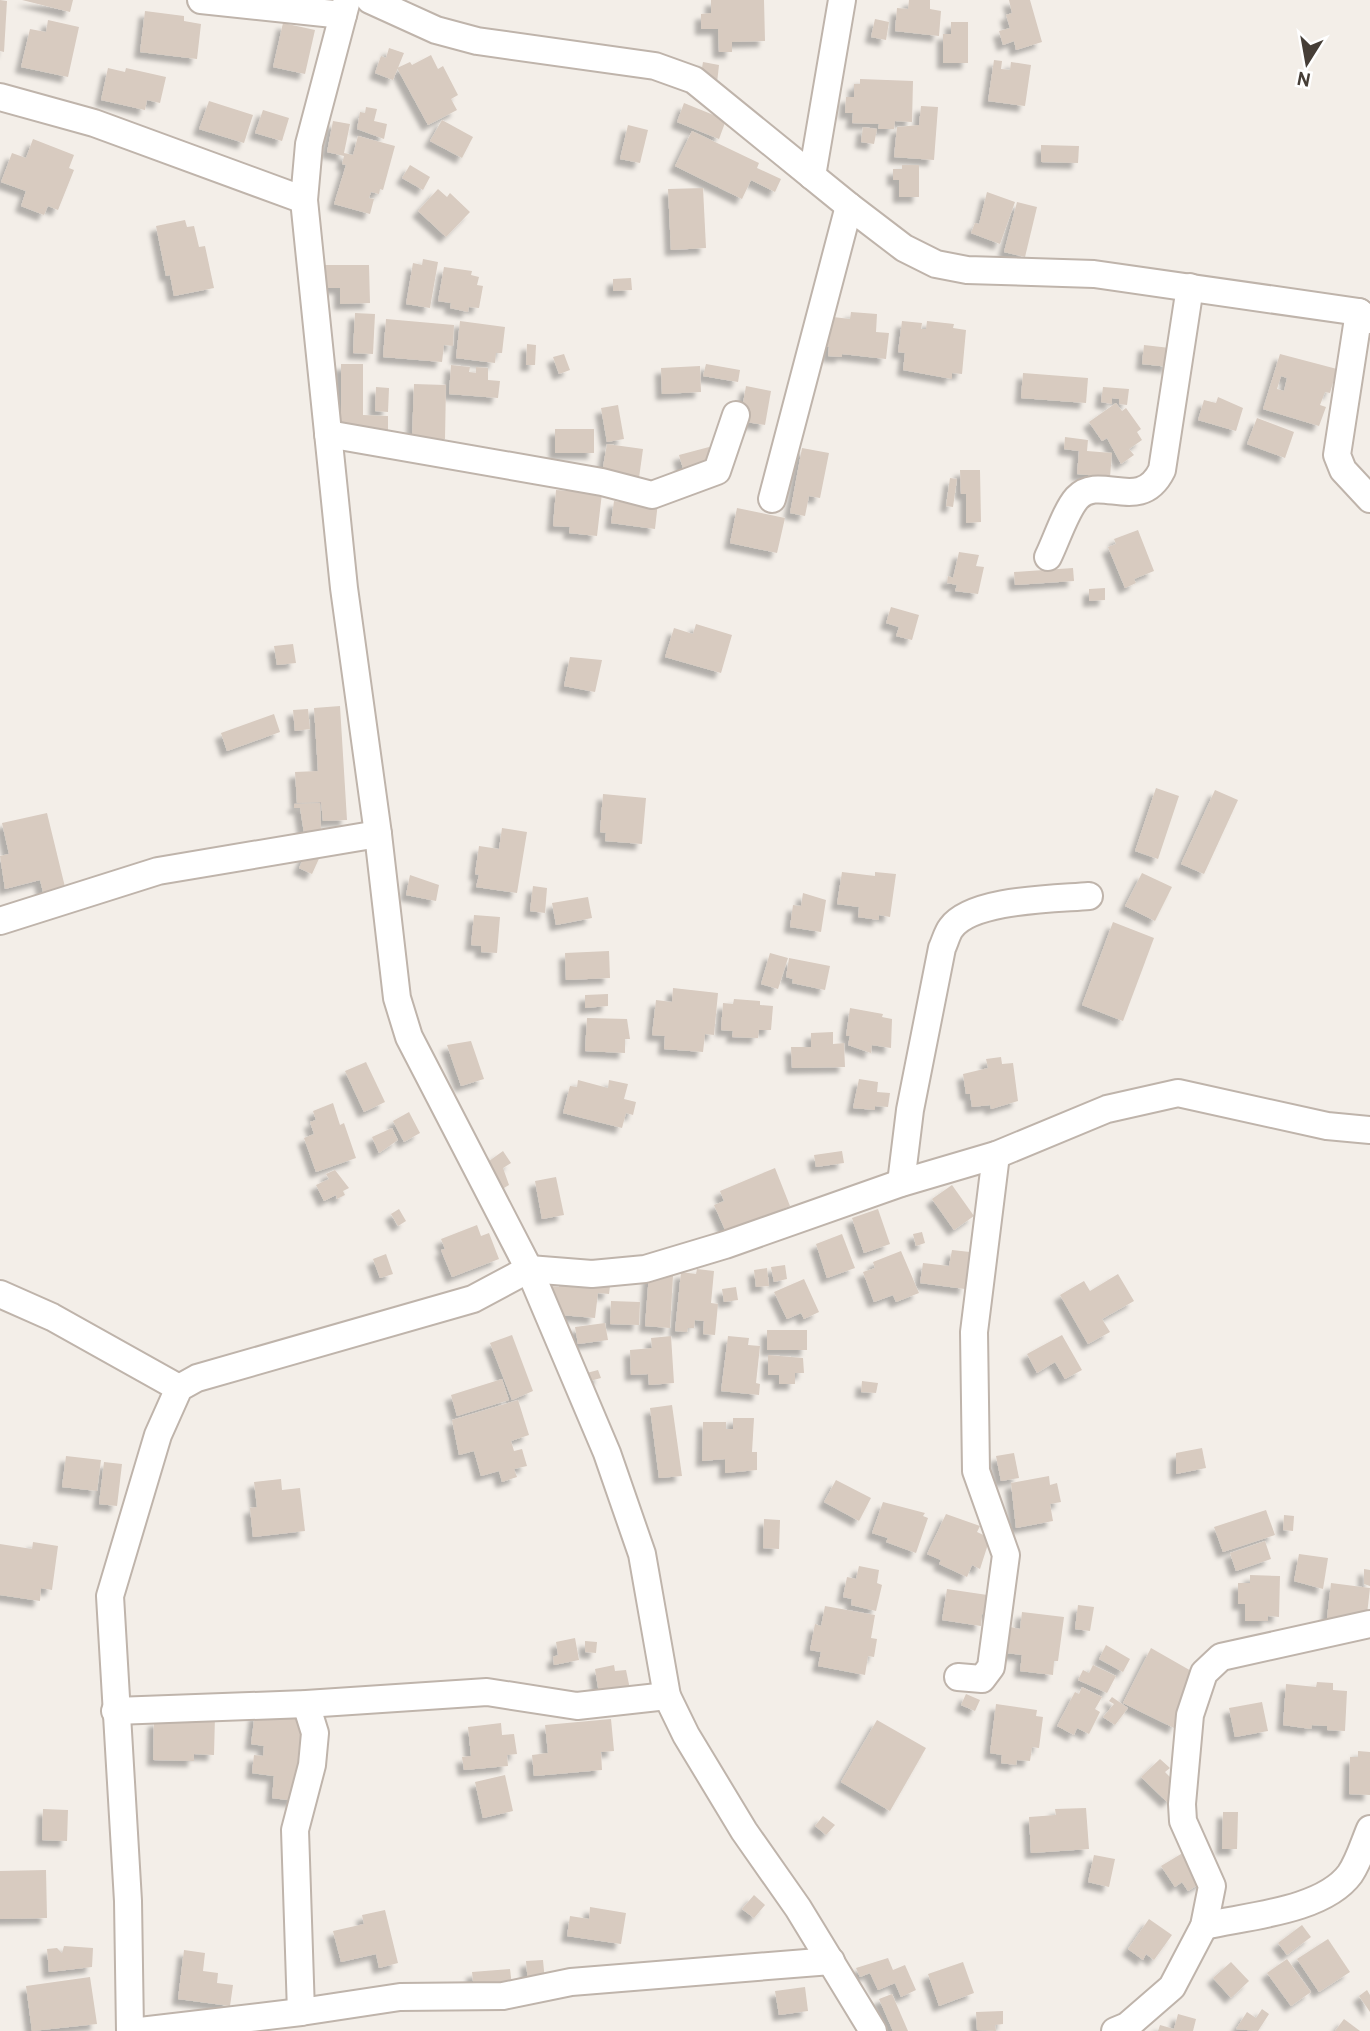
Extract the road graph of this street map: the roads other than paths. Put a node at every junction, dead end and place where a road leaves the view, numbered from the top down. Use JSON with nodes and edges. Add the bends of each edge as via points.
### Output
{"nodes":[{"id":1,"x":201,"y":0,"type":"edge"},
{"id":2,"x":370,"y":0,"type":"edge"},
{"id":3,"x":842,"y":0,"type":"edge"},
{"id":4,"x":345,"y":8,"type":"edge"},
{"id":5,"x":0,"y":97,"type":"edge"},
{"id":6,"x":812,"y":176,"type":"junction"},
{"id":7,"x":304,"y":200,"type":"junction"},
{"id":8,"x":849,"y":206,"type":"junction"},
{"id":9,"x":1190,"y":287,"type":"junction"},
{"id":10,"x":1365,"y":316,"type":"edge"},
{"id":11,"x":736,"y":415,"type":"dead end"},
{"id":12,"x":328,"y":435,"type":"junction"},
{"id":13,"x":772,"y":499,"type":"dead end"},
{"id":14,"x":1370,"y":499,"type":"edge"},
{"id":15,"x":1048,"y":557,"type":"dead end"},
{"id":16,"x":379,"y":834,"type":"junction"},
{"id":17,"x":1089,"y":896,"type":"dead end"},
{"id":18,"x":0,"y":921,"type":"edge"},
{"id":19,"x":1370,"y":1130,"type":"edge"},
{"id":20,"x":996,"y":1155,"type":"junction"},
{"id":21,"x":901,"y":1183,"type":"junction"},
{"id":22,"x":529,"y":1269,"type":"junction"},
{"id":23,"x":0,"y":1294,"type":"edge"},
{"id":24,"x":179,"y":1388,"type":"junction"},
{"id":25,"x":1370,"y":1624,"type":"edge"},
{"id":26,"x":958,"y":1677,"type":"dead end"},
{"id":27,"x":667,"y":1696,"type":"junction"},
{"id":28,"x":306,"y":1704,"type":"junction"},
{"id":29,"x":115,"y":1711,"type":"junction"},
{"id":30,"x":1370,"y":1829,"type":"edge"},
{"id":31,"x":1204,"y":1926,"type":"junction"},
{"id":32,"x":831,"y":1961,"type":"junction"},
{"id":33,"x":282,"y":2022,"type":"edge"},
{"id":34,"x":130,"y":2031,"type":"edge"},
{"id":35,"x":140,"y":2031,"type":"edge"},
{"id":36,"x":873,"y":2031,"type":"edge"},
{"id":37,"x":1115,"y":2031,"type":"edge"}],
"edges":[{"from":1,"to":4,"type":"street"},
{"from":2,"to":6,"type":"street","via":[[436,30],[477,41],[655,66],[694,80]]},
{"from":3,"to":6,"type":"street"},
{"from":4,"to":7,"type":"street","via":[[309,144]]},
{"from":5,"to":7,"type":"street","via":[[94,123]]},
{"from":6,"to":8,"type":"street"},
{"from":7,"to":12,"type":"street"},
{"from":8,"to":9,"type":"street","via":[[904,248],[936,264],[967,270],[1094,274]]},
{"from":8,"to":13,"type":"street"},
{"from":9,"to":10,"type":"street"},
{"from":9,"to":15,"type":"street","via":[[1162,470],[1155,485],[1140,491],[1092,490],[1077,497]]},
{"from":10,"to":14,"type":"street","via":[[1337,455],[1343,470]]},
{"from":11,"to":12,"type":"street","via":[[717,471],[652,495],[602,482]]},
{"from":12,"to":16,"type":"street"},
{"from":16,"to":18,"type":"street","via":[[158,871]]},
{"from":16,"to":22,"type":"street","via":[[397,998],[409,1037]]},
{"from":17,"to":21,"type":"street","via":[[1010,903],[970,913],[952,926],[936,975]]},
{"from":19,"to":20,"type":"street","via":[[1327,1126],[1178,1093],[1107,1109]]},
{"from":20,"to":21,"type":"street"},
{"from":20,"to":26,"type":"street","via":[[974,1332],[976,1471],[1006,1555],[991,1667],[982,1679]]},
{"from":21,"to":22,"type":"street","via":[[645,1269],[592,1274]]},
{"from":22,"to":24,"type":"street","via":[[473,1299],[197,1378]]},
{"from":22,"to":27,"type":"street","via":[[607,1453],[642,1553]]},
{"from":23,"to":24,"type":"street","via":[[52,1317]]},
{"from":24,"to":29,"type":"street","via":[[158,1435],[110,1596]]},
{"from":25,"to":31,"type":"street","via":[[1221,1657],[1204,1673],[1190,1715],[1182,1804],[1183,1821],[1212,1886]]},
{"from":27,"to":28,"type":"street","via":[[577,1706],[487,1692]]},
{"from":27,"to":32,"type":"street","via":[[744,1831]]},
{"from":28,"to":29,"type":"street"},
{"from":28,"to":33,"type":"street","via":[[315,1733],[312,1765],[295,1830]]},
{"from":29,"to":34,"type":"street","via":[[128,1901]]},
{"from":30,"to":31,"type":"street","via":[[1351,1872],[1335,1890],[1310,1903]]},
{"from":31,"to":37,"type":"street","via":[[1172,1987]]},
{"from":32,"to":33,"type":"street","via":[[571,1982],[503,1996],[400,1997]]},
{"from":32,"to":36,"type":"street"},
{"from":33,"to":35,"type":"street"}]}
